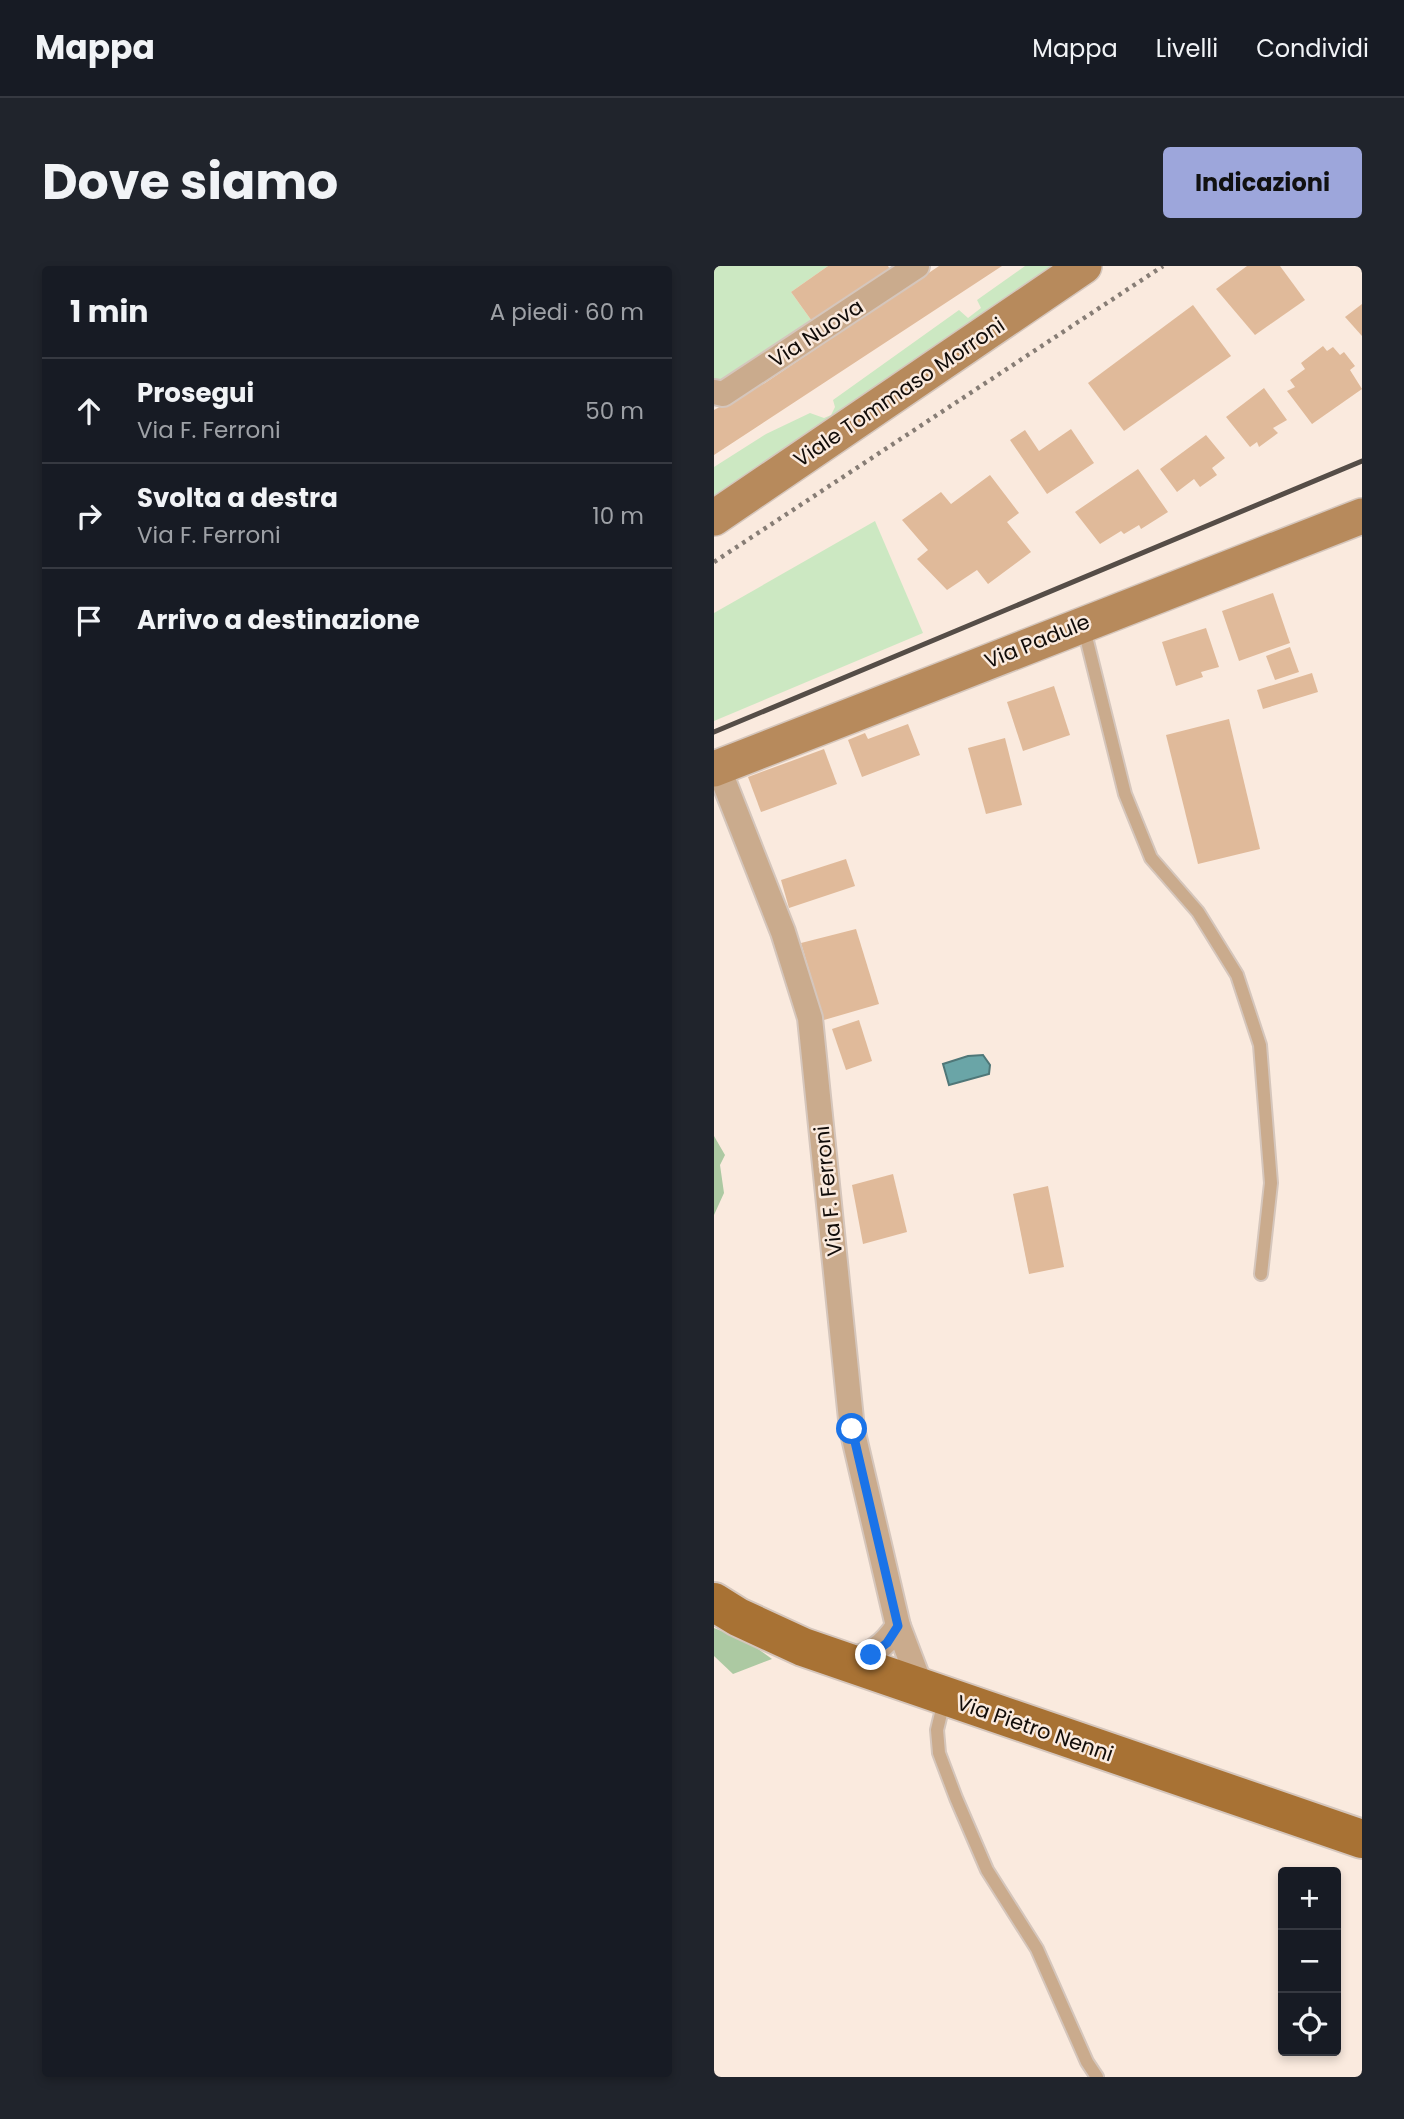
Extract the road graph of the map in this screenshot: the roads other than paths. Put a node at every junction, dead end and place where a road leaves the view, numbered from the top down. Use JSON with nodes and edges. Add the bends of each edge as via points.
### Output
{"nodes":[{"id":1,"x":1084,"y":266,"type":"edge"},
{"id":2,"x":909,"y":268,"type":"edge"},
{"id":3,"x":714,"y":392,"type":"edge"},
{"id":4,"x":1362,"y":516,"type":"edge"},
{"id":5,"x":714,"y":518,"type":"edge"},
{"id":6,"x":1083,"y":623,"type":"junction"},
{"id":7,"x":716,"y":768,"type":"edge"},
{"id":8,"x":1261,"y":1274,"type":"dead end"},
{"id":9,"x":714,"y":1602,"type":"edge"},
{"id":10,"x":898,"y":1626,"type":"junction"},
{"id":11,"x":847,"y":1662,"type":"junction"},
{"id":12,"x":934,"y":1693,"type":"junction"},
{"id":13,"x":1362,"y":1839,"type":"edge"},
{"id":14,"x":1097,"y":2077,"type":"edge"}],
"edges":[{"from":1,"to":5,"type":"street","name":"Viale Tommaso Morroni"},
{"from":2,"to":3,"type":"street","name":"Via Nuova","via":[[723,394]]},
{"from":4,"to":6,"type":"street","name":"Via Padule"},
{"from":6,"to":7,"type":"street","name":"Via Padule"},
{"from":6,"to":8,"type":"lane","via":[[1125,794],[1151,858],[1198,912],[1237,975],[1261,1045],[1271,1183]]},
{"from":7,"to":10,"type":"street","name":"Via F. Ferroni","via":[[783,932],[810,1018],[852,1429]]},
{"from":9,"to":11,"type":"main road","name":"Via Pietro Nenni","via":[[803,1647]]},
{"from":10,"to":11,"type":"street","via":[[887,1643],[871,1655]]},
{"from":10,"to":12,"type":"street","name":"Via F. Ferroni"},
{"from":11,"to":12,"type":"main road","name":"Via Pietro Nenni"},
{"from":12,"to":13,"type":"main road","name":"Via Pietro Nenni"},
{"from":12,"to":14,"type":"lane","via":[[939,1753],[956,1798],[987,1870],[1037,1949]]}]}
